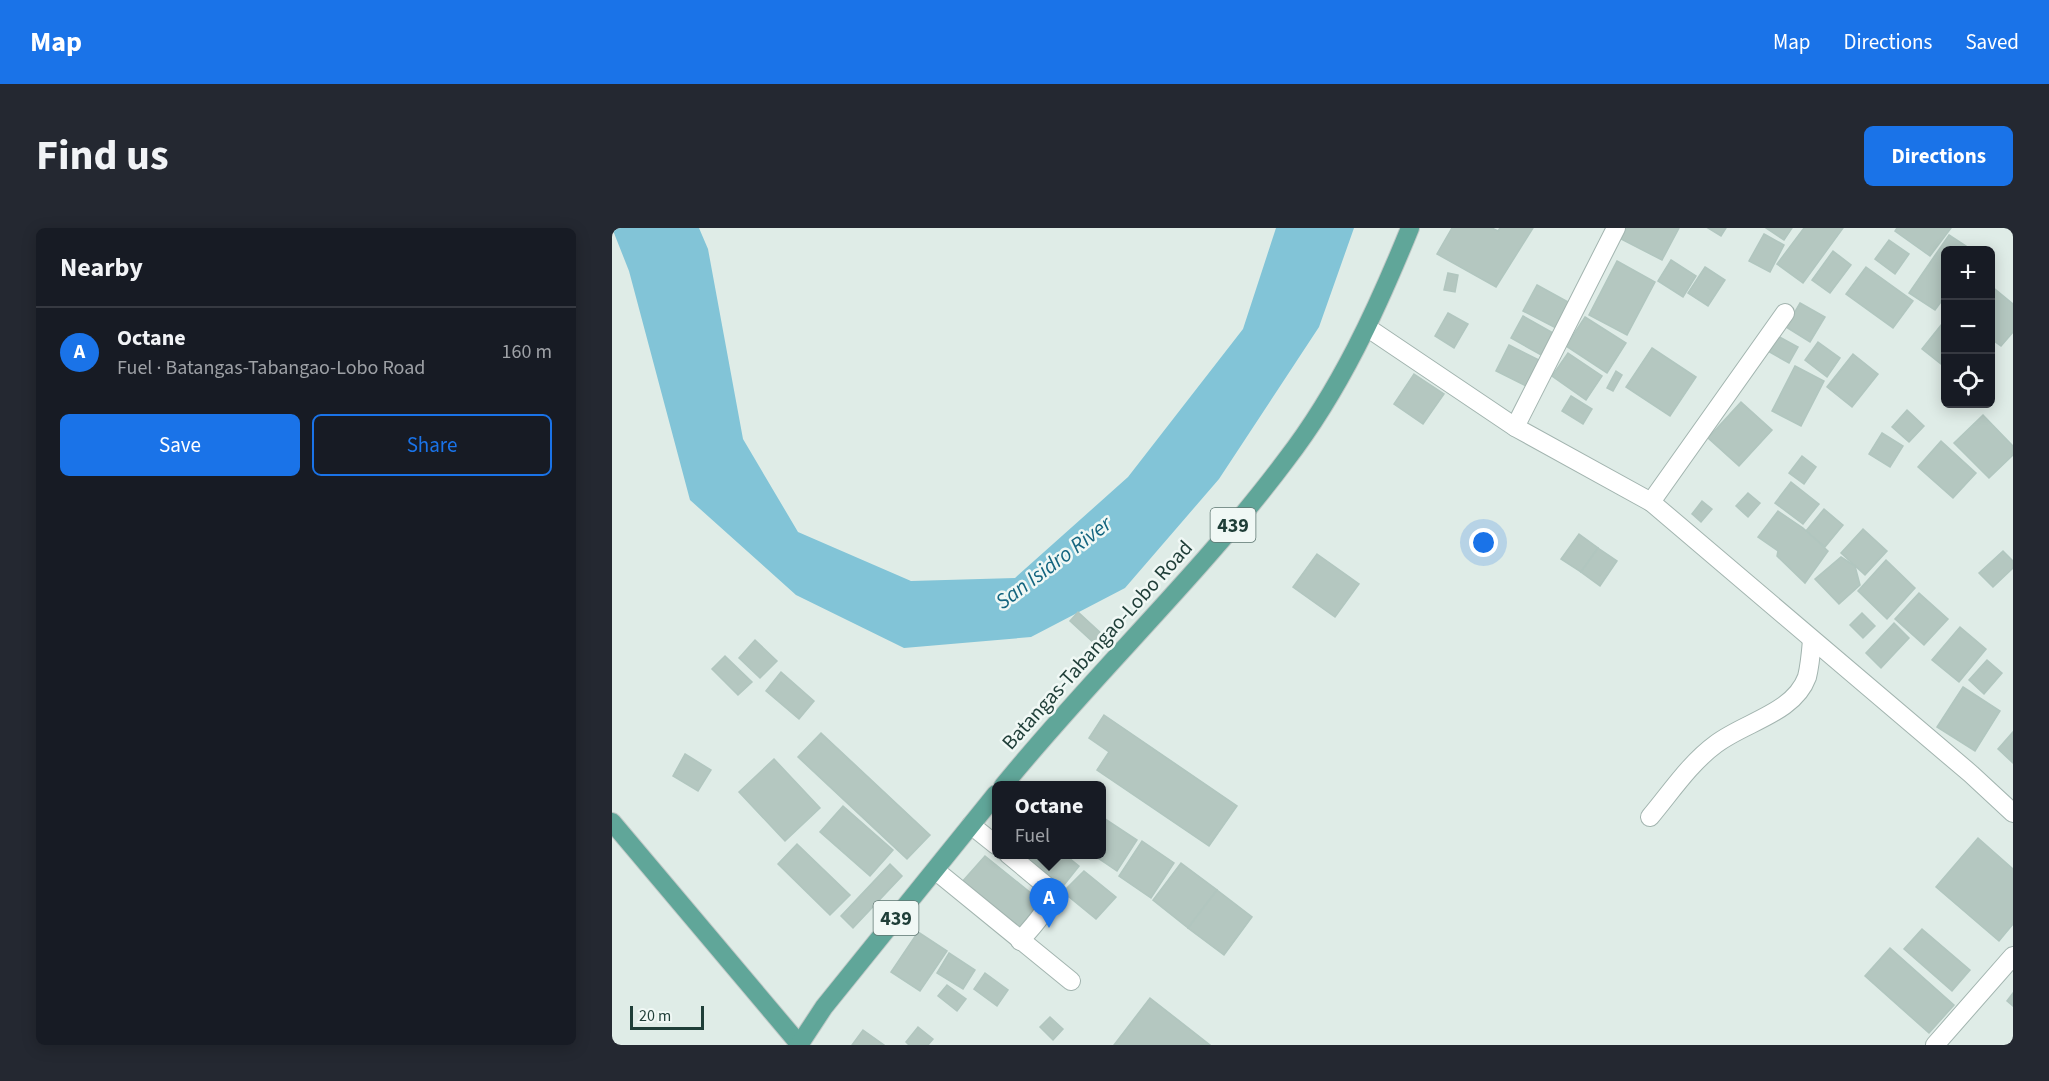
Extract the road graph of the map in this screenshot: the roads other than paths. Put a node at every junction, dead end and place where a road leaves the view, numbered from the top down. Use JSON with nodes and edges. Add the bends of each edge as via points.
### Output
{"nodes":[{"id":1,"x":1410,"y":228,"type":"edge"},
{"id":2,"x":1616,"y":228,"type":"edge"},
{"id":3,"x":1785,"y":313,"type":"dead end"},
{"id":4,"x":1368,"y":328,"type":"junction"},
{"id":5,"x":1515,"y":427,"type":"junction"},
{"id":6,"x":1651,"y":502,"type":"junction"},
{"id":7,"x":1812,"y":640,"type":"junction"},
{"id":8,"x":1007,"y":781,"type":"edge"},
{"id":9,"x":992,"y":799,"type":"edge"},
{"id":10,"x":2013,"y":813,"type":"edge"},
{"id":11,"x":1650,"y":817,"type":"dead end"},
{"id":12,"x":612,"y":822,"type":"edge"},
{"id":13,"x":971,"y":825,"type":"junction"},
{"id":14,"x":992,"y":842,"type":"edge"},
{"id":15,"x":1013,"y":859,"type":"edge"},
{"id":16,"x":935,"y":870,"type":"junction"},
{"id":17,"x":1020,"y":942,"type":"junction"},
{"id":18,"x":2013,"y":956,"type":"edge"},
{"id":19,"x":1071,"y":981,"type":"dead end"},
{"id":20,"x":800,"y":1045,"type":"edge"},
{"id":21,"x":1935,"y":1045,"type":"edge"}],
"edges":[{"from":1,"to":4,"type":"main road","name":"Batangas-Tabangao-Lobo Road","number":"439"},
{"from":2,"to":5,"type":"street"},
{"from":3,"to":6,"type":"street"},
{"from":4,"to":5,"type":"street"},
{"from":4,"to":8,"type":"main road","name":"Batangas-Tabangao-Lobo Road","number":"439","via":[[1287,459],[1221,540]]},
{"from":5,"to":6,"type":"street"},
{"from":6,"to":7,"type":"street"},
{"from":7,"to":10,"type":"street"},
{"from":7,"to":11,"type":"street","via":[[1800,692],[1786,706],[1744,725],[1715,744]]},
{"from":9,"to":13,"type":"main road","number":"439"},
{"from":12,"to":20,"type":"main road"},
{"from":13,"to":14,"type":"street"},
{"from":13,"to":16,"type":"main road","number":"439"},
{"from":15,"to":17,"type":"street","via":[[1050,889],[1051,897]]},
{"from":16,"to":17,"type":"street"},
{"from":16,"to":20,"type":"main road","number":"439","via":[[824,1007]]},
{"from":17,"to":19,"type":"street"},
{"from":18,"to":21,"type":"street"}]}
